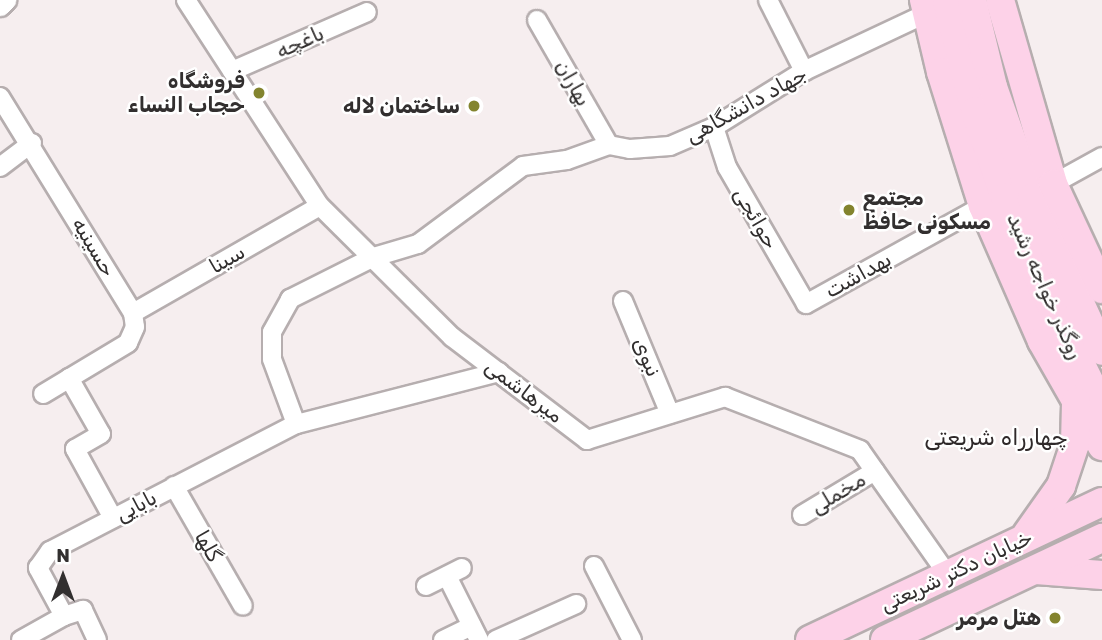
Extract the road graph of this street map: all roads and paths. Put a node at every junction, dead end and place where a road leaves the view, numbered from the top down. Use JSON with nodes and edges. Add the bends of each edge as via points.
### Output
{"nodes":[{"id":1,"x":186,"y":0,"type":"edge"},
{"id":2,"x":768,"y":0,"type":"edge"},
{"id":3,"x":972,"y":0,"type":"edge"},
{"id":4,"x":1000,"y":0,"type":"edge"},
{"id":5,"x":933,"y":4,"type":"edge"},
{"id":6,"x":368,"y":12,"type":"dead end"},
{"id":7,"x":537,"y":20,"type":"dead end"},
{"id":8,"x":232,"y":71,"type":"junction"},
{"id":9,"x":804,"y":71,"type":"junction"},
{"id":10,"x":0,"y":97,"type":"edge"},
{"id":11,"x":714,"y":127,"type":"junction"},
{"id":12,"x":32,"y":143,"type":"junction"},
{"id":13,"x":609,"y":145,"type":"junction"},
{"id":14,"x":1102,"y":157,"type":"edge"},
{"id":15,"x":0,"y":167,"type":"edge"},
{"id":16,"x":1053,"y":184,"type":"junction"},
{"id":17,"x":320,"y":206,"type":"junction"},
{"id":18,"x":983,"y":206,"type":"junction"},
{"id":19,"x":374,"y":257,"type":"junction"},
{"id":20,"x":1102,"y":289,"type":"edge"},
{"id":21,"x":623,"y":301,"type":"dead end"},
{"id":22,"x":806,"y":304,"type":"joint"},
{"id":23,"x":133,"y":313,"type":"junction"},
{"id":24,"x":1102,"y":351,"type":"edge"},
{"id":25,"x":499,"y":372,"type":"junction"},
{"id":26,"x":69,"y":378,"type":"junction"},
{"id":27,"x":43,"y":394,"type":"dead end"},
{"id":28,"x":1089,"y":403,"type":"edge"},
{"id":29,"x":670,"y":414,"type":"junction"},
{"id":30,"x":296,"y":424,"type":"junction"},
{"id":31,"x":1102,"y":446,"type":"edge"},
{"id":32,"x":874,"y":471,"type":"junction"},
{"id":33,"x":174,"y":486,"type":"junction"},
{"id":34,"x":1102,"y":502,"type":"edge"},
{"id":35,"x":802,"y":515,"type":"dead end"},
{"id":36,"x":113,"y":517,"type":"junction"},
{"id":37,"x":1102,"y":538,"type":"edge"},
{"id":38,"x":1023,"y":539,"type":"junction"},
{"id":39,"x":594,"y":566,"type":"dead end"},
{"id":40,"x":1033,"y":570,"type":"junction"},
{"id":41,"x":948,"y":575,"type":"junction"},
{"id":42,"x":1102,"y":575,"type":"edge"},
{"id":43,"x":426,"y":586,"type":"dead end"},
{"id":44,"x":576,"y":604,"type":"dead end"},
{"id":45,"x":243,"y":606,"type":"dead end"},
{"id":46,"x":64,"y":615,"type":"junction"},
{"id":47,"x":923,"y":632,"type":"edge"},
{"id":48,"x":476,"y":633,"type":"edge"},
{"id":49,"x":21,"y":640,"type":"edge"},
{"id":50,"x":97,"y":640,"type":"edge"},
{"id":51,"x":443,"y":640,"type":"edge"},
{"id":52,"x":496,"y":640,"type":"edge"},
{"id":53,"x":632,"y":640,"type":"edge"},
{"id":54,"x":810,"y":640,"type":"edge"},
{"id":55,"x":886,"y":640,"type":"edge"}],
"edges":[{"from":1,"to":8,"type":"street","name":"میرهاشمی"},
{"from":2,"to":9,"type":"street"},
{"from":3,"to":24,"type":"main road","name":"روگذر خواجه رشید","via":[[993,87],[1032,198]]},
{"from":4,"to":16,"type":"main road"},
{"from":5,"to":9,"type":"street","name":"جهاد دانشگاهی"},
{"from":5,"to":18,"type":"main road"},
{"from":5,"to":28,"type":"main road","name":"روگذر خواجه رشید"},
{"from":6,"to":8,"type":"street","name":"باغچه"},
{"from":7,"to":13,"type":"street","name":"بهاران"},
{"from":8,"to":17,"type":"street","name":"میرهاشمی"},
{"from":9,"to":11,"type":"street","name":"جهاد دانشگاهی"},
{"from":10,"to":12,"type":"street","name":"حسینیه"},
{"from":11,"to":13,"type":"street","name":"جهاد دانشگاهی","via":[[670,146],[630,149]]},
{"from":11,"to":22,"type":"street","name":"حوائجی","via":[[727,167]]},
{"from":12,"to":15,"type":"street"},
{"from":12,"to":23,"type":"street","name":"حسینیه"},
{"from":13,"to":19,"type":"street","name":"جهاد دانشگاهی","via":[[567,160],[523,166],[418,244]]},
{"from":14,"to":16,"type":"street"},
{"from":16,"to":20,"type":"main road"},
{"from":17,"to":19,"type":"street","name":"میرهاشمی"},
{"from":17,"to":23,"type":"street","name":"سینا"},
{"from":18,"to":22,"type":"street","name":"بهداشت"},
{"from":18,"to":28,"type":"main road","via":[[1042,341]]},
{"from":19,"to":25,"type":"street","name":"میرهاشمی","via":[[452,337]]},
{"from":19,"to":30,"type":"street","name":"جهاد دانشگاهی","via":[[290,299],[272,332],[272,359]]},
{"from":21,"to":29,"type":"street","name":"نبوی"},
{"from":23,"to":26,"type":"street","via":[[135,327],[128,343]]},
{"from":25,"to":29,"type":"street","name":"میرهاشمی","via":[[587,440]]},
{"from":25,"to":30,"type":"street","name":"بابایی"},
{"from":26,"to":27,"type":"street"},
{"from":26,"to":36,"type":"street","via":[[101,433],[75,449]]},
{"from":28,"to":31,"type":"main road"},
{"from":28,"to":38,"type":"main road","via":[[1061,486]]},
{"from":29,"to":32,"type":"street","name":"میرهاشمی","via":[[725,397],[860,450]]},
{"from":30,"to":33,"type":"street","name":"بابایی"},
{"from":32,"to":35,"type":"street","name":"مخملی"},
{"from":32,"to":41,"type":"street","name":"میرهاشمی"},
{"from":33,"to":36,"type":"street","name":"بابایی"},
{"from":33,"to":45,"type":"street","name":"گلها"},
{"from":34,"to":38,"type":"main road","name":"خیابان دکتر شریعتی"},
{"from":36,"to":46,"type":"street","name":"بابایی","via":[[50,551],[38,568]]},
{"from":37,"to":40,"type":"main road","name":"خیابان دکتر شریعتی"},
{"from":38,"to":41,"type":"main road","name":"خیابان دکتر شریعتی"},
{"from":39,"to":53,"type":"street"},
{"from":40,"to":42,"type":"main road"},
{"from":40,"to":47,"type":"main road","name":"خیابان دکتر شریعتی"},
{"from":41,"to":54,"type":"main road","name":"خیابان دکتر شریعتی"},
{"from":43,"to":48,"type":"street","via":[[454,572]]},
{"from":44,"to":52,"type":"street"},
{"from":46,"to":49,"type":"street"},
{"from":46,"to":50,"type":"street","via":[[83,610]]},
{"from":47,"to":55,"type":"main road","name":"خیابان دکتر شریعتی"},
{"from":48,"to":51,"type":"street"}]}
